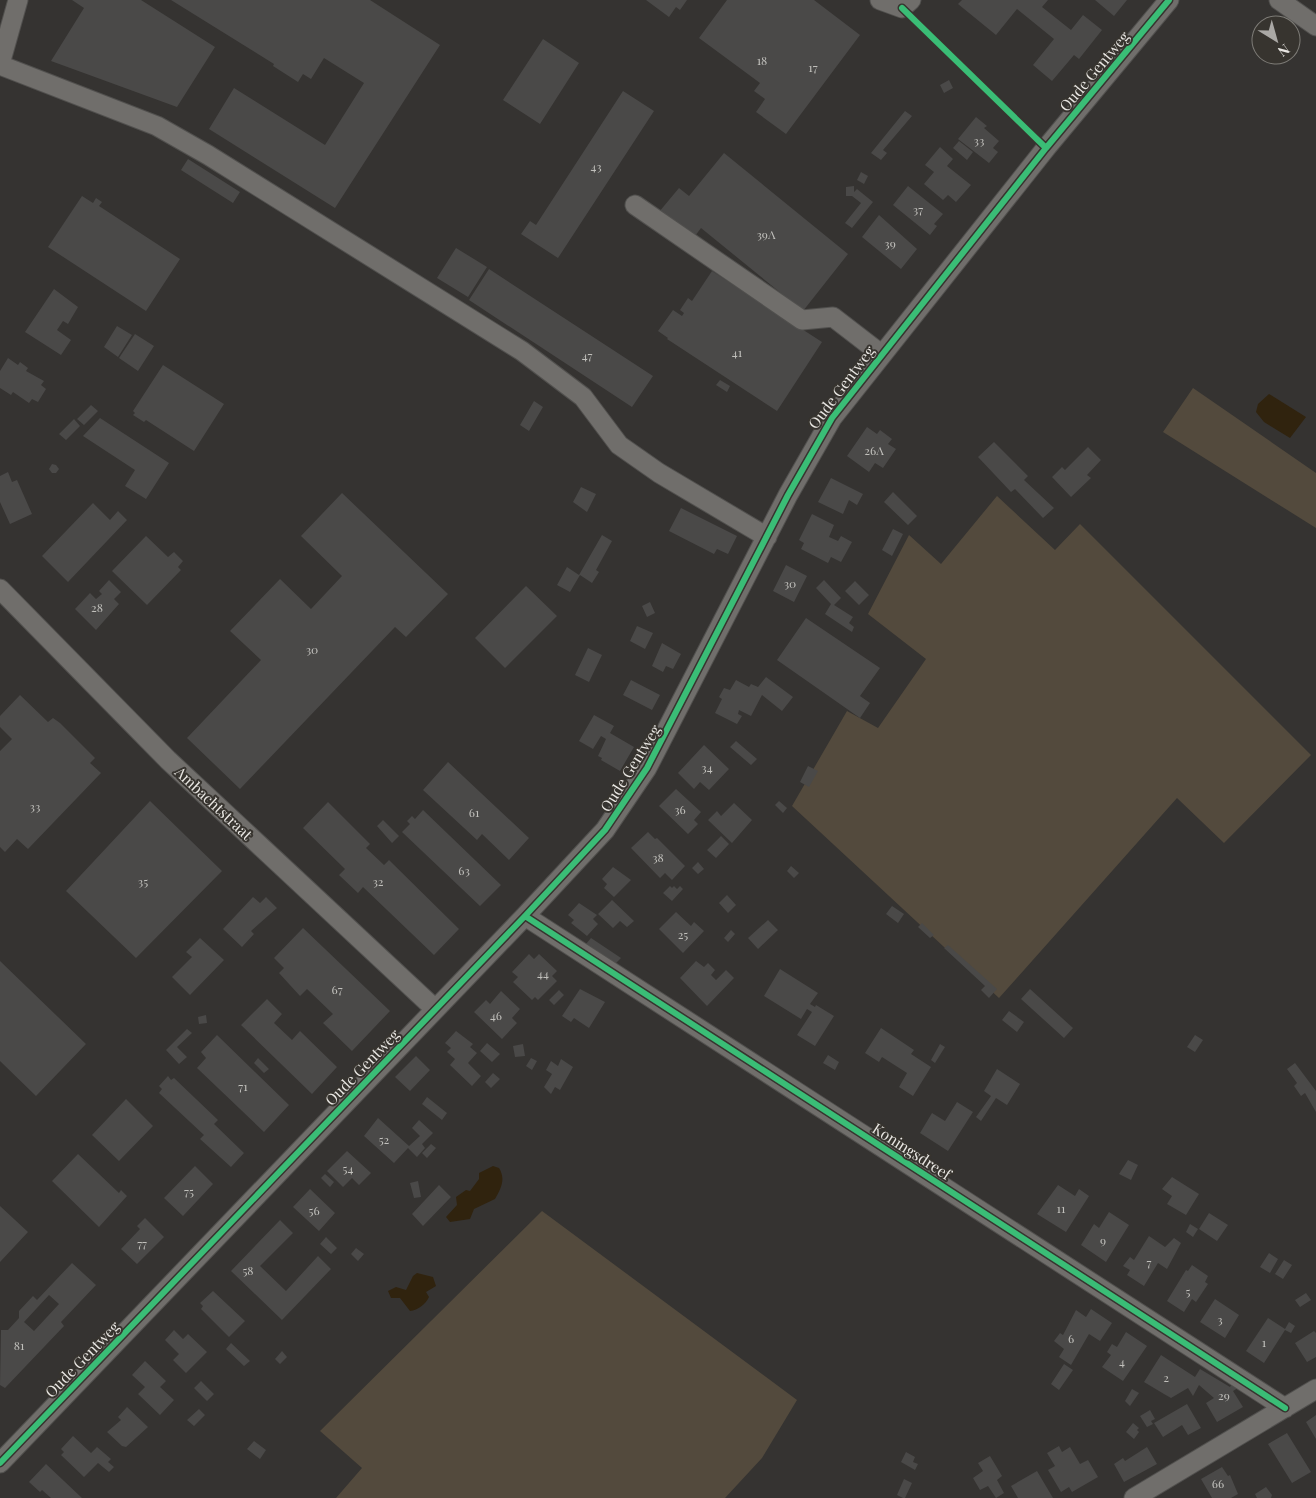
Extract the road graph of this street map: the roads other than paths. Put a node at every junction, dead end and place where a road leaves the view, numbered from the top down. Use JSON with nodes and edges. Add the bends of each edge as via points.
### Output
{"nodes":[{"id":1,"x":18,"y":0,"type":"edge"},
{"id":2,"x":880,"y":0,"type":"edge"},
{"id":3,"x":911,"y":0,"type":"edge"},
{"id":4,"x":1169,"y":0,"type":"edge"},
{"id":5,"x":1280,"y":0,"type":"edge"},
{"id":6,"x":1316,"y":26,"type":"edge"},
{"id":7,"x":0,"y":65,"type":"edge"},
{"id":8,"x":635,"y":205,"type":"dead end"},
{"id":9,"x":881,"y":354,"type":"junction"},
{"id":10,"x":767,"y":537,"type":"junction"},
{"id":11,"x":0,"y":589,"type":"edge"},
{"id":12,"x":525,"y":916,"type":"junction"},
{"id":13,"x":435,"y":1009,"type":"junction"},
{"id":14,"x":1316,"y":1389,"type":"edge"},
{"id":15,"x":1285,"y":1408,"type":"junction"},
{"id":16,"x":0,"y":1463,"type":"edge"},
{"id":17,"x":1134,"y":1498,"type":"edge"}],
"edges":[{"from":1,"to":7,"type":"street"},
{"from":2,"to":3,"type":"street","via":[[902,8]]},
{"from":4,"to":9,"type":"street","name":"Oude Gentweg"},
{"from":5,"to":6,"type":"street"},
{"from":7,"to":10,"type":"street","via":[[157,126],[208,156],[522,351],[582,397],[619,445],[659,473]]},
{"from":8,"to":9,"type":"street","via":[[802,320],[833,317]]},
{"from":9,"to":10,"type":"street","name":"Oude Gentweg","via":[[832,418]]},
{"from":10,"to":12,"type":"street","name":"Oude Gentweg","via":[[662,742],[627,801],[605,830]]},
{"from":11,"to":13,"type":"street","name":"Ambachtstraat","via":[[168,760]]},
{"from":12,"to":13,"type":"street","name":"Oude Gentweg"},
{"from":12,"to":15,"type":"street","name":"Koningsdreef"},
{"from":13,"to":16,"type":"street","name":"Oude Gentweg"},
{"from":14,"to":15,"type":"street"},
{"from":15,"to":17,"type":"street"}]}
